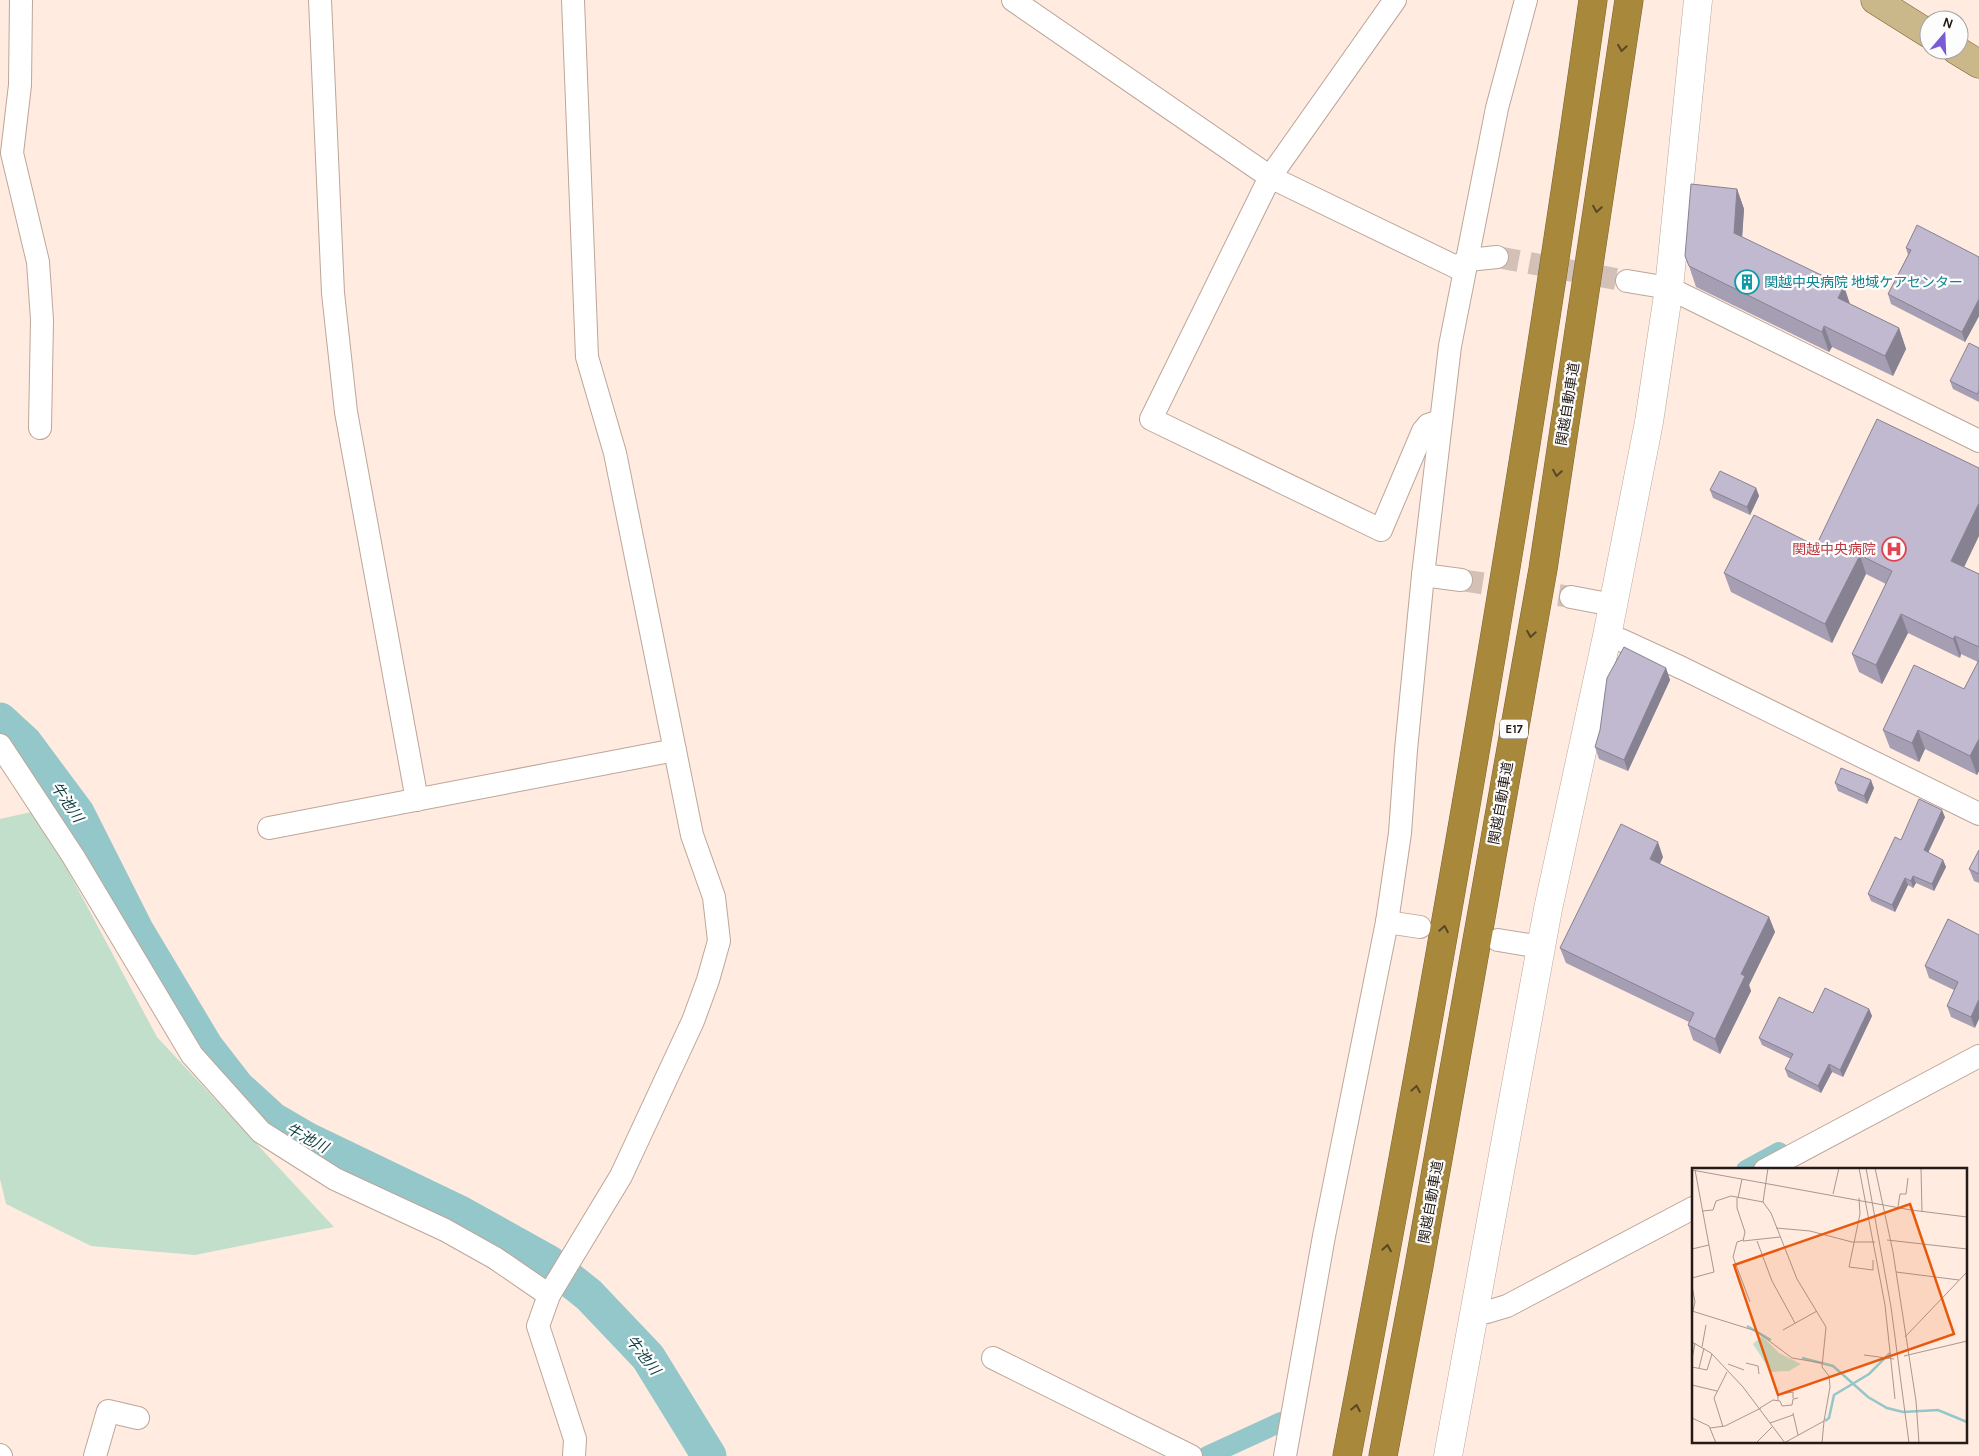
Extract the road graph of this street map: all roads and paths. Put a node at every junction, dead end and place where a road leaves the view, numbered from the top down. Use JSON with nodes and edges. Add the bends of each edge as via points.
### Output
{"nodes":[{"id":1,"x":21,"y":0,"type":"edge"},
{"id":2,"x":320,"y":0,"type":"edge"},
{"id":3,"x":573,"y":0,"type":"edge"},
{"id":4,"x":1013,"y":0,"type":"edge"},
{"id":5,"x":1395,"y":0,"type":"edge"},
{"id":6,"x":1526,"y":0,"type":"edge"},
{"id":7,"x":1593,"y":0,"type":"edge"},
{"id":8,"x":1629,"y":0,"type":"edge"},
{"id":9,"x":1698,"y":0,"type":"edge"},
{"id":10,"x":1875,"y":0,"type":"edge"},
{"id":11,"x":1919,"y":28,"type":"edge"},
{"id":12,"x":1270,"y":177,"type":"junction"},
{"id":13,"x":1497,"y":257,"type":"tunnel mouth"},
{"id":14,"x":1468,"y":260,"type":"junction"},
{"id":15,"x":1627,"y":281,"type":"tunnel mouth"},
{"id":16,"x":1669,"y":288,"type":"junction"},
{"id":17,"x":1440,"y":420,"type":"junction"},
{"id":18,"x":40,"y":428,"type":"dead end"},
{"id":19,"x":1979,"y":441,"type":"edge"},
{"id":20,"x":1423,"y":576,"type":"junction"},
{"id":21,"x":1461,"y":580,"type":"tunnel mouth"},
{"id":22,"x":1571,"y":597,"type":"tunnel mouth"},
{"id":23,"x":1613,"y":604,"type":"junction"},
{"id":24,"x":1607,"y":636,"type":"junction"},
{"id":25,"x":0,"y":745,"type":"edge"},
{"id":26,"x":674,"y":750,"type":"junction"},
{"id":27,"x":416,"y":800,"type":"junction"},
{"id":28,"x":1979,"y":814,"type":"edge"},
{"id":29,"x":269,"y":828,"type":"dead end"},
{"id":30,"x":1388,"y":922,"type":"junction"},
{"id":31,"x":1420,"y":927,"type":"dead end"},
{"id":32,"x":1498,"y":940,"type":"dead end"},
{"id":33,"x":1541,"y":947,"type":"junction"},
{"id":34,"x":1979,"y":1056,"type":"edge"},
{"id":35,"x":1769,"y":1168,"type":"edge"},
{"id":36,"x":1692,"y":1209,"type":"edge"},
{"id":37,"x":552,"y":1291,"type":"junction"},
{"id":38,"x":1474,"y":1312,"type":"junction"},
{"id":39,"x":993,"y":1358,"type":"dead end"},
{"id":40,"x":138,"y":1418,"type":"dead end"},
{"id":41,"x":95,"y":1456,"type":"edge"},
{"id":42,"x":574,"y":1456,"type":"edge"},
{"id":43,"x":1191,"y":1456,"type":"edge"},
{"id":44,"x":1285,"y":1456,"type":"edge"},
{"id":45,"x":1347,"y":1456,"type":"edge"},
{"id":46,"x":1383,"y":1456,"type":"edge"},
{"id":47,"x":1448,"y":1456,"type":"edge"}],
"edges":[{"from":1,"to":18,"type":"street","via":[[20,85],[12,153],[38,262],[42,320]]},
{"from":2,"to":27,"type":"street","via":[[333,293],[346,412]]},
{"from":3,"to":26,"type":"street","via":[[587,357],[615,453]]},
{"from":4,"to":12,"type":"street"},
{"from":5,"to":12,"type":"street"},
{"from":6,"to":14,"type":"street","via":[[1497,108]]},
{"from":45,"to":7,"type":"highway","number":"E17","one_way":true,"via":[[1506,571]]},
{"from":8,"to":46,"type":"highway","name":"関越自動車道","number":"E17","one_way":true,"via":[[1543,569],[1420,1266]]},
{"from":9,"to":16,"type":"street"},
{"from":10,"to":11,"type":"main road"},
{"from":12,"to":14,"type":"street","via":[[1456,267]]},
{"from":12,"to":17,"type":"street","via":[[1151,419],[1381,530],[1423,431]]},
{"from":13,"to":14,"type":"street"},
{"from":14,"to":17,"type":"street","via":[[1450,346]]},
{"from":15,"to":16,"type":"street"},
{"from":16,"to":19,"type":"street"},
{"from":16,"to":23,"type":"street","via":[[1648,422]]},
{"from":17,"to":20,"type":"street"},
{"from":20,"to":21,"type":"street"},
{"from":20,"to":30,"type":"street","via":[[1400,834]]},
{"from":22,"to":23,"type":"street"},
{"from":23,"to":24,"type":"street"},
{"from":24,"to":28,"type":"street","via":[[1682,668]]},
{"from":24,"to":33,"type":"street"},
{"from":25,"to":37,"type":"street","via":[[73,856],[192,1055],[262,1132],[335,1179],[445,1230]]},
{"from":26,"to":27,"type":"street"},
{"from":26,"to":37,"type":"street","via":[[692,835],[714,897],[719,940],[693,1021],[621,1176]]},
{"from":27,"to":29,"type":"street"},
{"from":30,"to":31,"type":"street"},
{"from":30,"to":44,"type":"street","via":[[1324,1236]]},
{"from":32,"to":33,"type":"street"},
{"from":33,"to":38,"type":"street"},
{"from":34,"to":35,"type":"street"},
{"from":36,"to":38,"type":"street","via":[[1507,1306]]},
{"from":37,"to":42,"type":"street","via":[[538,1326],[574,1439]]},
{"from":38,"to":47,"type":"street"},
{"from":39,"to":43,"type":"street"},
{"from":40,"to":41,"type":"street","via":[[108,1411]]}]}
